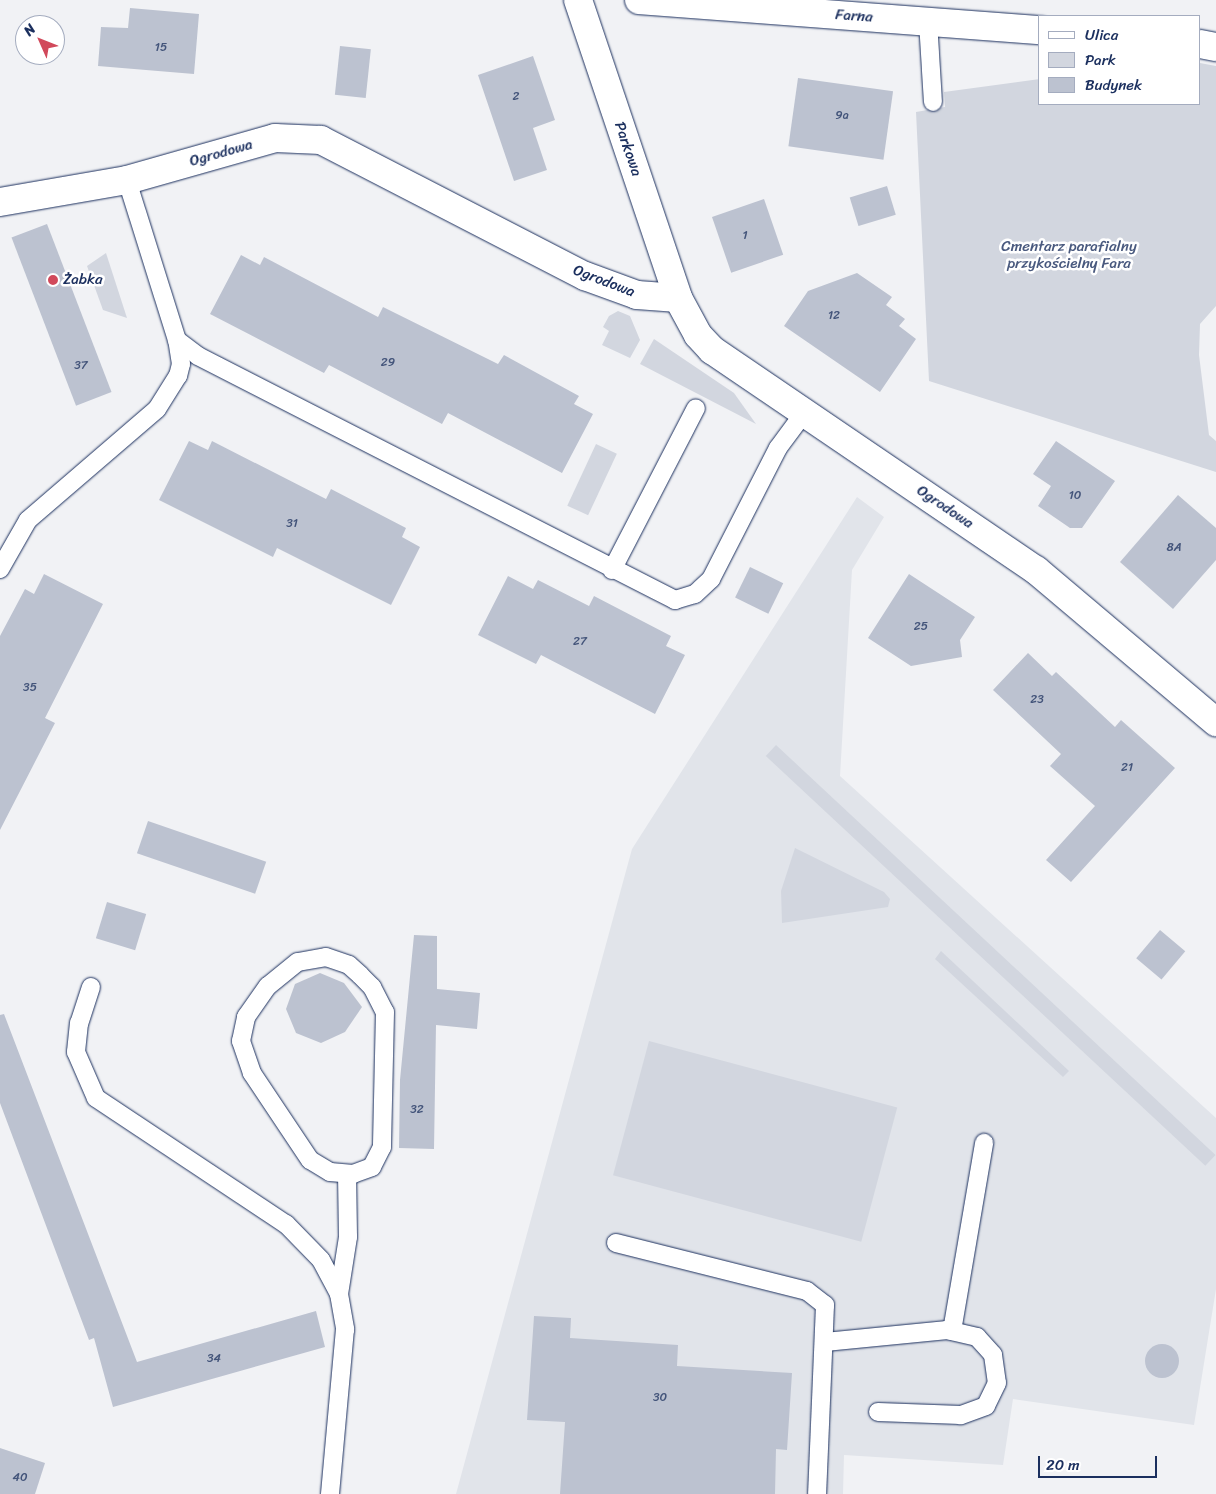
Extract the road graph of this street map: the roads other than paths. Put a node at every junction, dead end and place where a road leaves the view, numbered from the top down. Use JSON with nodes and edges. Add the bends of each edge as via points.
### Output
{"nodes":[{"id":1,"x":578,"y":0,"type":"edge"},
{"id":2,"x":639,"y":0,"type":"edge"},
{"id":3,"x":928,"y":22,"type":"junction"},
{"id":4,"x":1038,"y":30,"type":"edge"},
{"id":5,"x":1201,"y":44,"type":"edge"},
{"id":6,"x":1216,"y":47,"type":"edge"},
{"id":7,"x":933,"y":102,"type":"dead end"},
{"id":8,"x":127,"y":180,"type":"junction"},
{"id":9,"x":0,"y":202,"type":"edge"},
{"id":10,"x":678,"y":298,"type":"junction"},
{"id":11,"x":177,"y":340,"type":"junction"},
{"id":12,"x":696,"y":408,"type":"dead end"},
{"id":13,"x":804,"y":413,"type":"junction"},
{"id":14,"x":0,"y":569,"type":"edge"},
{"id":15,"x":612,"y":570,"type":"junction"},
{"id":16,"x":1216,"y":722,"type":"edge"},
{"id":17,"x":91,"y":987,"type":"dead end"},
{"id":18,"x":984,"y":1143,"type":"dead end"},
{"id":19,"x":347,"y":1174,"type":"junction"},
{"id":20,"x":616,"y":1242,"type":"dead end"},
{"id":21,"x":339,"y":1294,"type":"junction"},
{"id":22,"x":952,"y":1331,"type":"junction"},
{"id":23,"x":825,"y":1342,"type":"junction"},
{"id":24,"x":878,"y":1412,"type":"dead end"},
{"id":25,"x":330,"y":1494,"type":"edge"},
{"id":26,"x":817,"y":1494,"type":"edge"}],
"edges":[{"from":1,"to":10,"type":"street","name":"Parkowa"},
{"from":2,"to":3,"type":"street","name":"Farna"},
{"from":3,"to":4,"type":"street","name":"Farna"},
{"from":3,"to":7,"type":"lane"},
{"from":5,"to":6,"type":"street"},
{"from":8,"to":9,"type":"street","name":"Ogrodowa"},
{"from":8,"to":10,"type":"street","name":"Ogrodowa","via":[[274,138],[305,136],[336,147],[584,276],[637,295]]},
{"from":8,"to":11,"type":"lane"},
{"from":10,"to":13,"type":"street","name":"Ogrodowa","via":[[698,335],[712,350]]},
{"from":11,"to":14,"type":"lane","via":[[181,364],[166,399],[28,520]]},
{"from":11,"to":15,"type":"lane","via":[[198,356]]},
{"from":12,"to":15,"type":"lane"},
{"from":13,"to":15,"type":"lane","via":[[785,437],[704,587],[685,599],[675,600]]},
{"from":13,"to":16,"type":"street","name":"Ogrodowa","via":[[1036,570]]},
{"from":17,"to":21,"type":"lane","via":[[79,1024],[76,1052],[96,1098],[286,1224],[320,1260]]},
{"from":18,"to":22,"type":"lane"},
{"from":19,"to":19,"type":"lane","via":[[372,1167],[382,1148],[385,1012],[372,987],[350,966],[326,957],[313,958],[288,968],[259,996],[242,1029],[242,1046],[252,1073],[310,1160],[330,1172]]},
{"from":19,"to":21,"type":"lane","via":[[348,1237]]},
{"from":20,"to":23,"type":"lane","via":[[813,1294],[826,1312]]},
{"from":21,"to":25,"type":"lane","via":[[345,1329]]},
{"from":22,"to":23,"type":"lane"},
{"from":22,"to":24,"type":"lane","via":[[977,1337],[993,1355],[997,1382],[986,1406],[961,1415]]},
{"from":23,"to":26,"type":"lane"}]}
